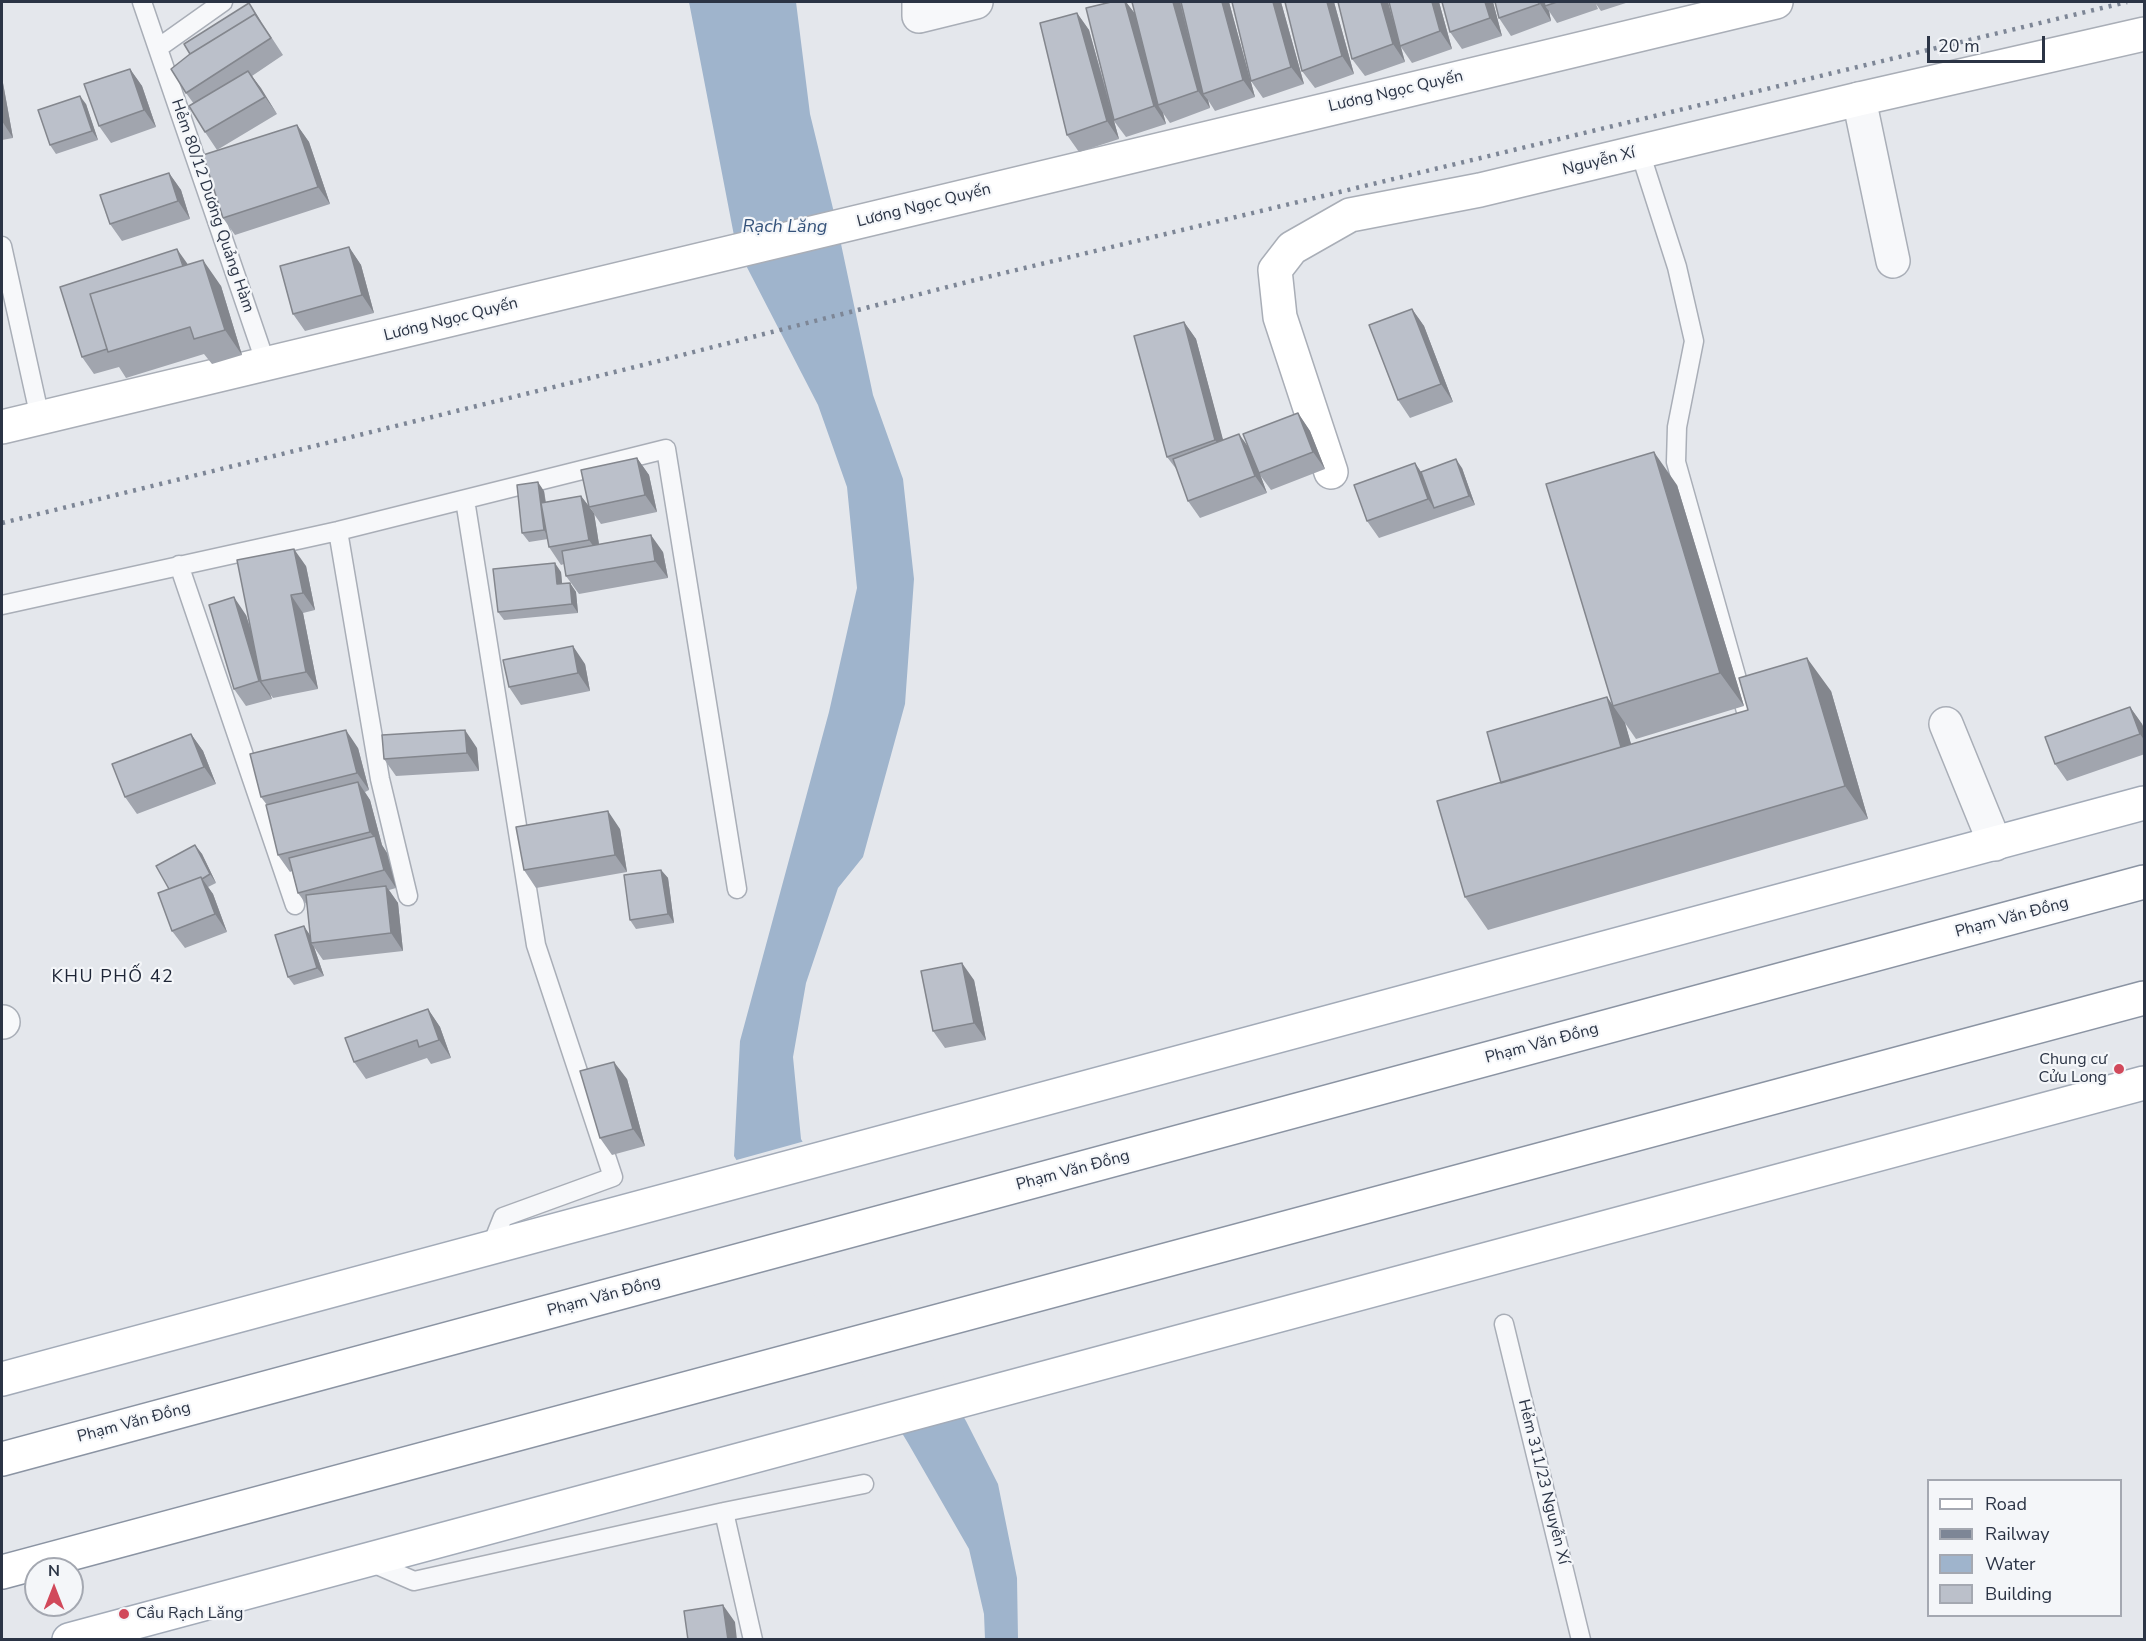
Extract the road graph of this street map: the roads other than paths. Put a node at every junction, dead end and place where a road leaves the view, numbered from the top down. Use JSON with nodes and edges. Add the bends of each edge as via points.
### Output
{"nodes":[{"id":1,"x":142,"y":2,"type":"edge"},
{"id":2,"x":224,"y":2,"type":"edge"},
{"id":3,"x":976,"y":2,"type":"edge"},
{"id":4,"x":1776,"y":2,"type":"edge"},
{"id":5,"x":919,"y":9,"type":"edge"},
{"id":6,"x":2145,"y":34,"type":"edge"},
{"id":7,"x":158,"y":48,"type":"junction"},
{"id":8,"x":1859,"y":99,"type":"junction"},
{"id":9,"x":1640,"y":152,"type":"junction"},
{"id":10,"x":2,"y":246,"type":"edge"},
{"id":11,"x":1893,"y":261,"type":"dead end"},
{"id":12,"x":266,"y":364,"type":"junction"},
{"id":13,"x":40,"y":418,"type":"junction"},
{"id":14,"x":2,"y":428,"type":"edge"},
{"id":15,"x":1331,"y":472,"type":"dead end"},
{"id":16,"x":465,"y":500,"type":"junction"},
{"id":17,"x":338,"y":531,"type":"junction"},
{"id":18,"x":179,"y":565,"type":"junction"},
{"id":19,"x":2,"y":604,"type":"edge"},
{"id":20,"x":1946,"y":724,"type":"dead end"},
{"id":21,"x":1751,"y":729,"type":"edge"},
{"id":22,"x":2145,"y":803,"type":"edge"},
{"id":23,"x":1995,"y":844,"type":"junction"},
{"id":24,"x":2145,"y":882,"type":"edge"},
{"id":25,"x":737,"y":889,"type":"dead end"},
{"id":26,"x":408,"y":896,"type":"dead end"},
{"id":27,"x":295,"y":905,"type":"edge"},
{"id":28,"x":2145,"y":998,"type":"edge"},
{"id":29,"x":2145,"y":1083,"type":"edge"},
{"id":30,"x":505,"y":1244,"type":"junction"},
{"id":31,"x":1504,"y":1324,"type":"dead end"},
{"id":32,"x":2,"y":1379,"type":"edge"},
{"id":33,"x":2,"y":1459,"type":"edge"},
{"id":34,"x":864,"y":1484,"type":"dead end"},
{"id":35,"x":724,"y":1512,"type":"junction"},
{"id":36,"x":366,"y":1560,"type":"junction"},
{"id":37,"x":2,"y":1572,"type":"edge"},
{"id":38,"x":97,"y":1635,"type":"edge"},
{"id":39,"x":69,"y":1640,"type":"edge"},
{"id":40,"x":753,"y":1640,"type":"edge"},
{"id":41,"x":1581,"y":1640,"type":"edge"}],
"edges":[{"from":1,"to":7,"type":"lane","name":"Hẻm 80/12 Dương Quảng Hàm"},
{"from":2,"to":7,"type":"lane"},
{"from":3,"to":5,"type":"street"},
{"from":4,"to":12,"type":"main road","name":"Lương Ngọc Quyến"},
{"from":6,"to":8,"type":"main road","name":"Nguyễn Xí"},
{"from":7,"to":12,"type":"lane","name":"Hẻm 80/12 Dương Quảng Hàm"},
{"from":8,"to":9,"type":"main road","name":"Nguyễn Xí"},
{"from":8,"to":11,"type":"street"},
{"from":9,"to":15,"type":"main road","name":"Nguyễn Xí","via":[[1480,190],[1350,215],[1292,248],[1275,270],[1280,317]]},
{"from":9,"to":21,"type":"lane","via":[[1677,267],[1694,341],[1677,427],[1676,462]]},
{"from":10,"to":13,"type":"lane"},
{"from":12,"to":13,"type":"main road","name":"Lương Ngọc Quyến"},
{"from":13,"to":14,"type":"main road","name":"Lương Ngọc Quyến"},
{"from":16,"to":17,"type":"lane"},
{"from":16,"to":25,"type":"lane","via":[[666,449]]},
{"from":16,"to":30,"type":"lane","via":[[536,945],[613,1176],[503,1217]]},
{"from":17,"to":18,"type":"lane"},
{"from":17,"to":26,"type":"lane","via":[[380,779]]},
{"from":18,"to":19,"type":"lane"},
{"from":18,"to":27,"type":"lane"},
{"from":20,"to":23,"type":"street"},
{"from":22,"to":23,"type":"main road"},
{"from":23,"to":30,"type":"main road"},
{"from":24,"to":33,"type":"main road","name":"Phạm Văn Đồng"},
{"from":28,"to":37,"type":"main road"},
{"from":29,"to":36,"type":"main road"},
{"from":30,"to":32,"type":"main road"},
{"from":31,"to":41,"type":"lane","name":"Hẻm 311/23 Nguyễn Xí"},
{"from":34,"to":35,"type":"lane"},
{"from":35,"to":36,"type":"lane","via":[[414,1581]]},
{"from":35,"to":40,"type":"lane"},
{"from":36,"to":38,"type":"main road"},
{"from":38,"to":39,"type":"main road"}]}
